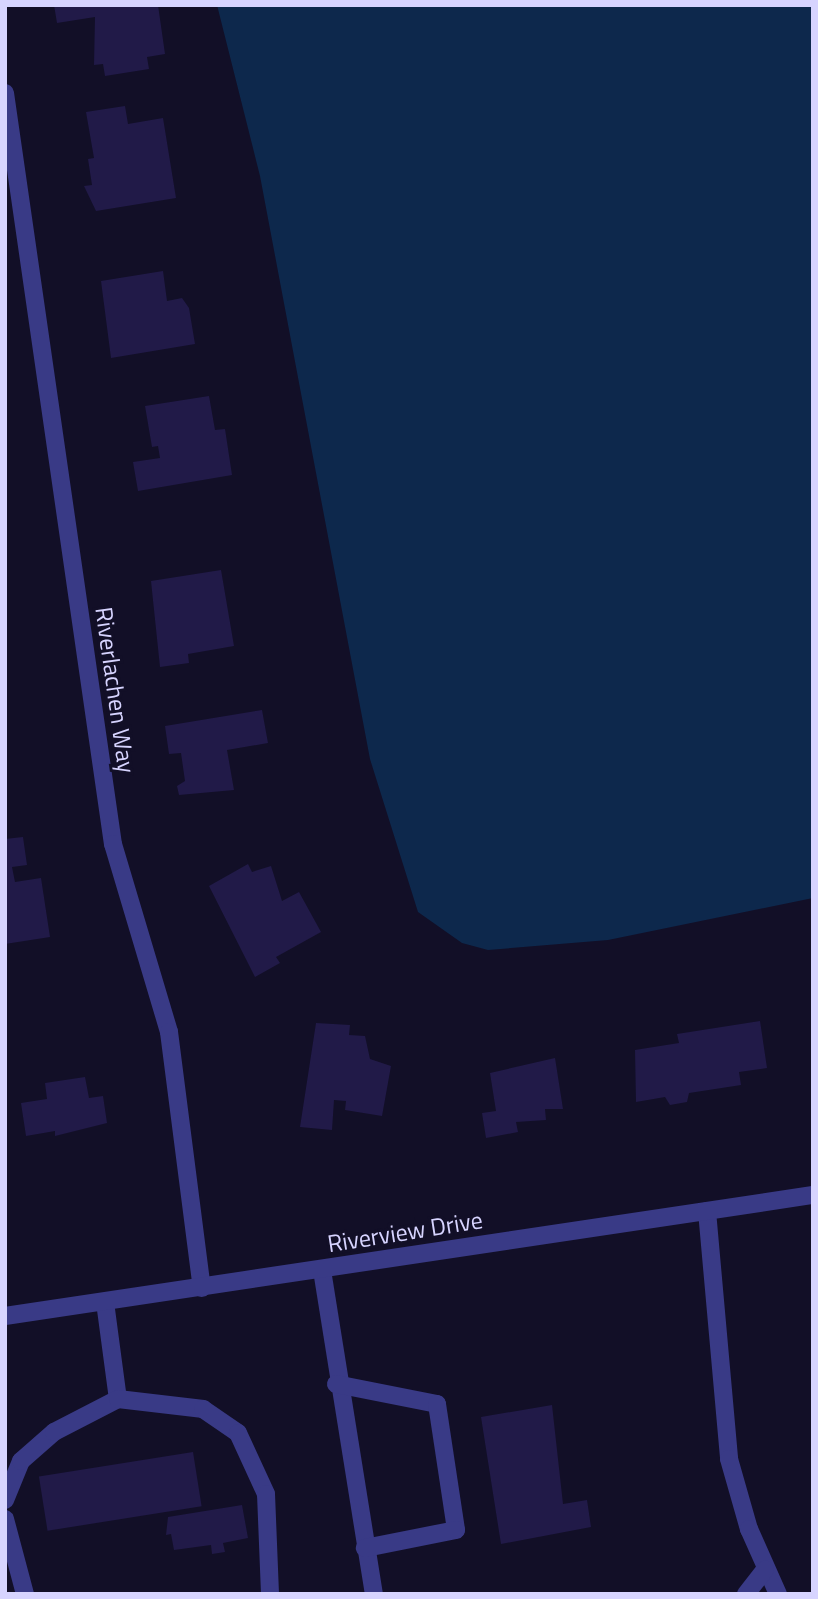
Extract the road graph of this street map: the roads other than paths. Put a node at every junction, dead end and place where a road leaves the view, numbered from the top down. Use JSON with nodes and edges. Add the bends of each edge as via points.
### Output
{"nodes":[{"id":1,"x":5,"y":93,"type":"edge"},
{"id":2,"x":813,"y":1195,"type":"edge"},
{"id":3,"x":707,"y":1211,"type":"junction"},
{"id":4,"x":322,"y":1270,"type":"junction"},
{"id":5,"x":202,"y":1288,"type":"junction"},
{"id":6,"x":105,"y":1302,"type":"junction"},
{"id":7,"x":5,"y":1316,"type":"edge"},
{"id":8,"x":336,"y":1384,"type":"junction"},
{"id":9,"x":118,"y":1399,"type":"junction"},
{"id":10,"x":5,"y":1500,"type":"edge"},
{"id":11,"x":5,"y":1519,"type":"edge"},
{"id":12,"x":365,"y":1548,"type":"junction"},
{"id":13,"x":765,"y":1570,"type":"junction"},
{"id":14,"x":25,"y":1594,"type":"edge"},
{"id":15,"x":270,"y":1594,"type":"edge"},
{"id":16,"x":374,"y":1594,"type":"edge"},
{"id":17,"x":746,"y":1594,"type":"edge"},
{"id":18,"x":778,"y":1594,"type":"edge"}],
"edges":[{"from":1,"to":5,"type":"street","name":"Riverlachen Way","via":[[113,844],[169,1032]]},
{"from":2,"to":3,"type":"street","name":"Riverview Drive"},
{"from":3,"to":4,"type":"street","name":"Riverview Drive"},
{"from":3,"to":13,"type":"street","via":[[729,1459]]},
{"from":4,"to":5,"type":"street","name":"Riverview Drive"},
{"from":4,"to":8,"type":"street"},
{"from":5,"to":6,"type":"street","name":"Riverview Drive"},
{"from":6,"to":7,"type":"street","name":"Riverview Drive"},
{"from":6,"to":9,"type":"street"},
{"from":8,"to":12,"type":"street"},
{"from":8,"to":12,"type":"street","via":[[437,1404],[456,1530]]},
{"from":9,"to":10,"type":"street","via":[[54,1432],[29,1454]]},
{"from":9,"to":15,"type":"street","via":[[203,1409],[238,1433],[266,1494]]},
{"from":11,"to":14,"type":"street"},
{"from":12,"to":16,"type":"street"},
{"from":13,"to":17,"type":"street"},
{"from":13,"to":18,"type":"street"}]}
